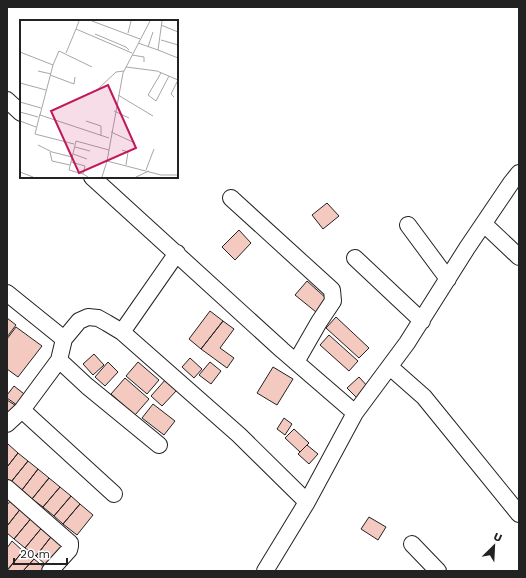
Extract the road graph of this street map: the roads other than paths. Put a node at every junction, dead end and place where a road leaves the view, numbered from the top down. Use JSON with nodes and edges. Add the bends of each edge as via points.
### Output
{"nodes":[{"id":1,"x":7,"y":100,"type":"edge"},
{"id":2,"x":20,"y":111,"type":"edge"},
{"id":3,"x":519,"y":173,"type":"edge"},
{"id":4,"x":93,"y":178,"type":"edge"},
{"id":5,"x":231,"y":198,"type":"dead end"},
{"id":6,"x":484,"y":224,"type":"junction"},
{"id":7,"x":408,"y":225,"type":"dead end"},
{"id":8,"x":177,"y":253,"type":"junction"},
{"id":9,"x":519,"y":257,"type":"edge"},
{"id":10,"x":354,"y":258,"type":"dead end"},
{"id":11,"x":448,"y":279,"type":"junction"},
{"id":12,"x":7,"y":293,"type":"edge"},
{"id":13,"x":422,"y":321,"type":"junction"},
{"id":14,"x":122,"y":332,"type":"junction"},
{"id":15,"x":64,"y":339,"type":"junction"},
{"id":16,"x":59,"y":360,"type":"junction"},
{"id":17,"x":296,"y":362,"type":"junction"},
{"id":18,"x":390,"y":367,"type":"junction"},
{"id":19,"x":22,"y":410,"type":"junction"},
{"id":20,"x":355,"y":413,"type":"junction"},
{"id":21,"x":7,"y":424,"type":"edge"},
{"id":22,"x":158,"y":446,"type":"dead end"},
{"id":23,"x":7,"y":488,"type":"edge"},
{"id":24,"x":114,"y":494,"type":"dead end"},
{"id":25,"x":307,"y":502,"type":"junction"},
{"id":26,"x":519,"y":514,"type":"edge"},
{"id":27,"x":412,"y":544,"type":"dead end"},
{"id":28,"x":50,"y":571,"type":"edge"},
{"id":29,"x":264,"y":571,"type":"edge"},
{"id":30,"x":438,"y":571,"type":"edge"}],
"edges":[{"from":1,"to":2,"type":"street"},
{"from":3,"to":6,"type":"street"},
{"from":4,"to":8,"type":"street"},
{"from":5,"to":17,"type":"street","via":[[332,290],[333,301]]},
{"from":6,"to":9,"type":"street"},
{"from":6,"to":11,"type":"street"},
{"from":7,"to":11,"type":"street"},
{"from":8,"to":14,"type":"street"},
{"from":8,"to":17,"type":"street"},
{"from":10,"to":13,"type":"street"},
{"from":11,"to":13,"type":"street"},
{"from":12,"to":15,"type":"street"},
{"from":13,"to":18,"type":"street"},
{"from":14,"to":15,"type":"street","via":[[98,318],[88,317],[79,321]]},
{"from":14,"to":25,"type":"street","via":[[239,435]]},
{"from":15,"to":16,"type":"street"},
{"from":16,"to":19,"type":"street"},
{"from":16,"to":22,"type":"street"},
{"from":17,"to":20,"type":"street"},
{"from":18,"to":20,"type":"street"},
{"from":18,"to":26,"type":"street","via":[[424,397]]},
{"from":19,"to":21,"type":"street"},
{"from":19,"to":24,"type":"street"},
{"from":20,"to":25,"type":"street"},
{"from":23,"to":28,"type":"street","via":[[70,543],[68,550]]},
{"from":25,"to":29,"type":"street"},
{"from":27,"to":30,"type":"street"}]}
